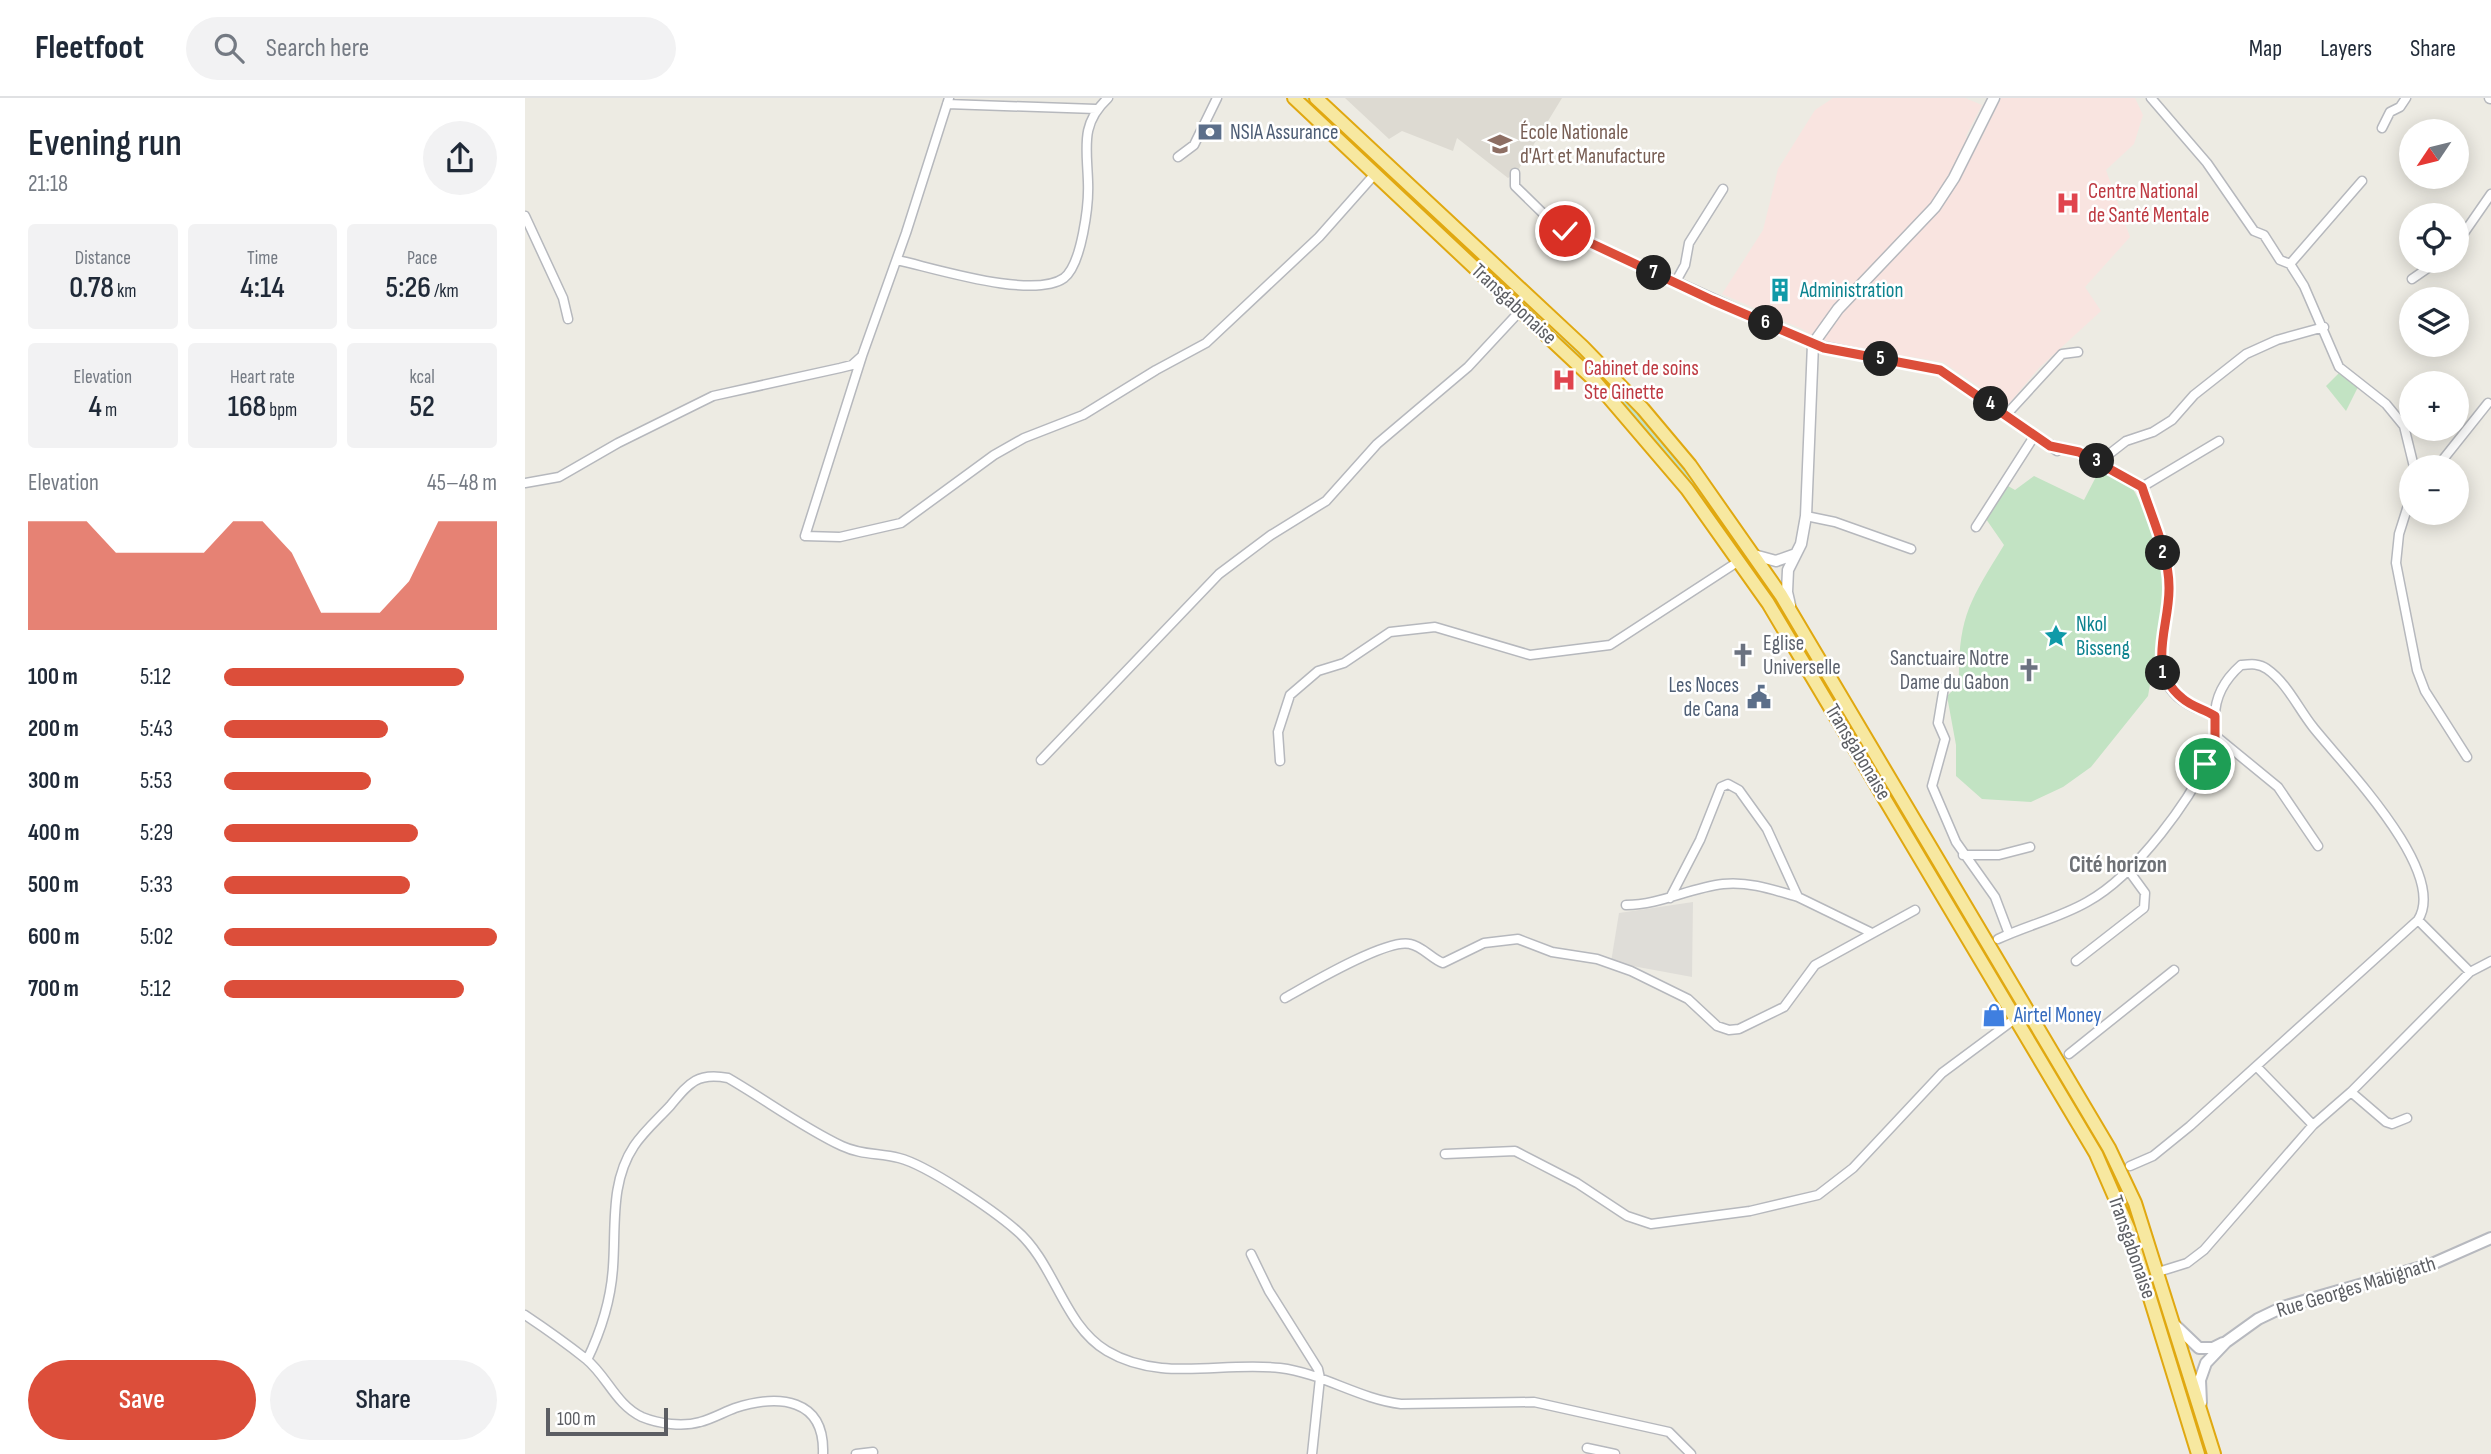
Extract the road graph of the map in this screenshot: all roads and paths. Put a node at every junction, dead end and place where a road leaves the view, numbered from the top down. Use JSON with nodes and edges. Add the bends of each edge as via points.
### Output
{"nodes":[{"id":1,"x":1108,"y":98,"type":"edge"},
{"id":2,"x":1217,"y":98,"type":"edge"},
{"id":3,"x":1294,"y":98,"type":"edge"},
{"id":4,"x":1316,"y":98,"type":"edge"},
{"id":5,"x":2151,"y":98,"type":"edge"},
{"id":6,"x":2406,"y":98,"type":"edge"},
{"id":7,"x":1992,"y":99,"type":"edge"},
{"id":8,"x":948,"y":101,"type":"edge"},
{"id":9,"x":1096,"y":109,"type":"junction"},
{"id":10,"x":2382,"y":128,"type":"dead end"},
{"id":11,"x":1178,"y":157,"type":"dead end"},
{"id":12,"x":1515,"y":173,"type":"dead end"},
{"id":13,"x":1374,"y":175,"type":"junction"},
{"id":14,"x":2363,"y":181,"type":"dead end"},
{"id":15,"x":1723,"y":189,"type":"dead end"},
{"id":16,"x":2491,"y":194,"type":"edge"},
{"id":17,"x":525,"y":216,"type":"edge"},
{"id":18,"x":2469,"y":226,"type":"edge"},
{"id":19,"x":897,"y":260,"type":"junction"},
{"id":20,"x":2290,"y":264,"type":"junction"},
{"id":21,"x":2420,"y":273,"type":"edge"},
{"id":22,"x":2411,"y":279,"type":"dead end"},
{"id":23,"x":1675,"y":283,"type":"junction"},
{"id":24,"x":1521,"y":310,"type":"junction"},
{"id":25,"x":568,"y":319,"type":"dead end"},
{"id":26,"x":2324,"y":327,"type":"junction"},
{"id":27,"x":1813,"y":344,"type":"junction"},
{"id":28,"x":2078,"y":352,"type":"dead end"},
{"id":29,"x":862,"y":356,"type":"junction"},
{"id":30,"x":2488,"y":403,"type":"dead end"},
{"id":31,"x":2006,"y":415,"type":"junction"},
{"id":32,"x":2035,"y":435,"type":"junction"},
{"id":33,"x":2219,"y":441,"type":"dead end"},
{"id":34,"x":2411,"y":455,"type":"edge"},
{"id":35,"x":2446,"y":455,"type":"edge"},
{"id":36,"x":2099,"y":462,"type":"junction"},
{"id":37,"x":525,"y":483,"type":"edge"},
{"id":38,"x":2142,"y":487,"type":"junction"},
{"id":39,"x":1806,"y":516,"type":"junction"},
{"id":40,"x":2402,"y":525,"type":"edge"},
{"id":41,"x":1976,"y":527,"type":"dead end"},
{"id":42,"x":1910,"y":549,"type":"dead end"},
{"id":43,"x":1796,"y":554,"type":"junction"},
{"id":44,"x":1754,"y":555,"type":"junction"},
{"id":45,"x":1739,"y":561,"type":"junction"},
{"id":46,"x":1793,"y":615,"type":"junction"},
{"id":47,"x":1944,"y":687,"type":"dead end"},
{"id":48,"x":2215,"y":716,"type":"junction"},
{"id":49,"x":2217,"y":737,"type":"junction"},
{"id":50,"x":2467,"y":757,"type":"dead end"},
{"id":51,"x":1041,"y":760,"type":"dead end"},
{"id":52,"x":1280,"y":761,"type":"dead end"},
{"id":53,"x":2318,"y":846,"type":"dead end"},
{"id":54,"x":2030,"y":847,"type":"dead end"},
{"id":55,"x":1963,"y":855,"type":"junction"},
{"id":56,"x":2129,"y":871,"type":"junction"},
{"id":57,"x":1798,"y":897,"type":"junction"},
{"id":58,"x":1670,"y":898,"type":"junction"},
{"id":59,"x":1626,"y":905,"type":"dead end"},
{"id":60,"x":1915,"y":910,"type":"dead end"},
{"id":61,"x":2418,"y":920,"type":"junction"},
{"id":62,"x":1872,"y":933,"type":"junction"},
{"id":63,"x":2008,"y":934,"type":"junction"},
{"id":64,"x":1998,"y":939,"type":"dead end"},
{"id":65,"x":2076,"y":961,"type":"dead end"},
{"id":66,"x":2491,"y":961,"type":"edge"},
{"id":67,"x":2174,"y":970,"type":"dead end"},
{"id":68,"x":2470,"y":972,"type":"junction"},
{"id":69,"x":1285,"y":998,"type":"dead end"},
{"id":70,"x":2016,"y":1018,"type":"junction"},
{"id":71,"x":2069,"y":1054,"type":"dead end"},
{"id":72,"x":2257,"y":1067,"type":"junction"},
{"id":73,"x":2351,"y":1092,"type":"junction"},
{"id":74,"x":2407,"y":1118,"type":"dead end"},
{"id":75,"x":2313,"y":1125,"type":"junction"},
{"id":76,"x":1445,"y":1154,"type":"dead end"},
{"id":77,"x":2130,"y":1166,"type":"dead end"},
{"id":78,"x":2491,"y":1238,"type":"edge"},
{"id":79,"x":1251,"y":1254,"type":"dead end"},
{"id":80,"x":2158,"y":1272,"type":"junction"},
{"id":81,"x":525,"y":1315,"type":"edge"},
{"id":82,"x":2174,"y":1324,"type":"junction"},
{"id":83,"x":2226,"y":1342,"type":"junction"},
{"id":84,"x":587,"y":1360,"type":"junction"},
{"id":85,"x":1320,"y":1378,"type":"junction"},
{"id":86,"x":2201,"y":1413,"type":"junction"},
{"id":87,"x":1587,"y":1448,"type":"dead end"},
{"id":88,"x":873,"y":1452,"type":"edge"},
{"id":89,"x":823,"y":1454,"type":"edge"},
{"id":90,"x":856,"y":1454,"type":"edge"},
{"id":91,"x":1312,"y":1454,"type":"edge"},
{"id":92,"x":1615,"y":1454,"type":"edge"},
{"id":93,"x":1691,"y":1454,"type":"edge"},
{"id":94,"x":2198,"y":1454,"type":"edge"},
{"id":95,"x":2214,"y":1454,"type":"edge"}],
"edges":[{"from":1,"to":9,"type":"street"},
{"from":2,"to":11,"type":"street","via":[[1194,145]]},
{"from":3,"to":13,"type":"highway","name":"Transgabonaise"},
{"from":4,"to":44,"type":"highway","name":"Transgabonaise","via":[[1605,369],[1683,457]]},
{"from":5,"to":20,"type":"street","via":[[2207,163],[2254,231],[2264,235],[2280,260]]},
{"from":6,"to":10,"type":"street","via":[[2390,112]]},
{"from":7,"to":27,"type":"street","via":[[1935,207],[1837,309]]},
{"from":8,"to":9,"type":"street"},
{"from":8,"to":19,"type":"street"},
{"from":9,"to":19,"type":"street","via":[[1084,150],[1089,182],[1085,218],[1077,258],[1066,276],[1037,287]]},
{"from":12,"to":23,"type":"street","via":[[1515,186],[1557,227]]},
{"from":13,"to":24,"type":"highway","name":"Transgabonaise"},
{"from":13,"to":29,"type":"street","via":[[1319,237],[1206,343],[1083,415],[994,455],[901,523],[840,537],[805,536]]},
{"from":14,"to":20,"type":"street"},
{"from":15,"to":23,"type":"street","via":[[1689,243]]},
{"from":16,"to":18,"type":"street"},
{"from":17,"to":25,"type":"street"},
{"from":19,"to":29,"type":"street"},
{"from":20,"to":26,"type":"street"},
{"from":21,"to":22,"type":"street"},
{"from":23,"to":27,"type":"street"},
{"from":24,"to":45,"type":"highway","name":"Transgabonaise","via":[[1636,426]]},
{"from":24,"to":51,"type":"street","via":[[1468,367],[1377,444],[1327,501],[1254,546],[1219,574]]},
{"from":26,"to":34,"type":"street","via":[[2339,367],[2386,404],[2404,426]]},
{"from":26,"to":36,"type":"street","via":[[2246,354],[2194,395],[2163,427],[2126,441]]},
{"from":27,"to":31,"type":"street","via":[[1940,370]]},
{"from":27,"to":39,"type":"street"},
{"from":28,"to":31,"type":"street","via":[[2062,354]]},
{"from":29,"to":37,"type":"street","via":[[852,365],[713,396],[559,477]]},
{"from":30,"to":35,"type":"street"},
{"from":31,"to":32,"type":"street"},
{"from":32,"to":36,"type":"street","via":[[2054,448],[2079,452]]},
{"from":32,"to":41,"type":"street"},
{"from":33,"to":38,"type":"street"},
{"from":36,"to":38,"type":"street"},
{"from":38,"to":48,"type":"street","via":[[2169,586],[2159,665],[2167,684],[2182,699]]},
{"from":39,"to":42,"type":"street"},
{"from":39,"to":43,"type":"street"},
{"from":40,"to":50,"type":"street","via":[[2396,563],[2417,670],[2425,691]]},
{"from":43,"to":44,"type":"street","via":[[1782,560]]},
{"from":43,"to":46,"type":"street","via":[[1787,581]]},
{"from":44,"to":46,"type":"highway","name":"Transgabonaise"},
{"from":45,"to":52,"type":"street","via":[[1610,645],[1592,649],[1530,655],[1435,627],[1389,632],[1344,663],[1318,671],[1290,695],[1277,732]]},
{"from":45,"to":70,"type":"highway","name":"Transgabonaise"},
{"from":46,"to":80,"type":"highway","name":"Transgabonaise","via":[[2092,1115],[2136,1203]]},
{"from":47,"to":55,"type":"street","via":[[1938,723],[1945,739],[1932,786]]},
{"from":48,"to":49,"type":"street"},
{"from":48,"to":61,"type":"street","via":[[2220,690],[2241,665],[2265,667],[2281,681],[2403,839],[2425,898],[2425,910]]},
{"from":49,"to":53,"type":"street","via":[[2278,787]]},
{"from":49,"to":56,"type":"street","via":[[2188,797]]},
{"from":54,"to":55,"type":"street","via":[[1999,855]]},
{"from":55,"to":63,"type":"street","via":[[1995,897]]},
{"from":56,"to":63,"type":"street","via":[[2091,901]]},
{"from":56,"to":65,"type":"street","via":[[2145,893],[2144,908]]},
{"from":57,"to":58,"type":"street","via":[[1744,883],[1721,884]]},
{"from":57,"to":58,"type":"street","via":[[1767,829],[1739,790],[1728,784],[1716,796],[1700,840]]},
{"from":57,"to":62,"type":"street"},
{"from":58,"to":59,"type":"street"},
{"from":60,"to":62,"type":"street"},
{"from":61,"to":68,"type":"street"},
{"from":61,"to":72,"type":"street"},
{"from":62,"to":69,"type":"street","via":[[1815,965],[1784,1007],[1739,1029],[1717,1026],[1688,999],[1631,971],[1518,939],[1484,943],[1443,963],[1415,945],[1398,945],[1340,967]]},
{"from":63,"to":64,"type":"street"},
{"from":66,"to":68,"type":"street"},
{"from":67,"to":71,"type":"street"},
{"from":68,"to":73,"type":"street"},
{"from":70,"to":76,"type":"street","via":[[1943,1073],[1853,1168],[1818,1195],[1750,1211],[1651,1224],[1627,1216],[1577,1183],[1515,1152]]},
{"from":70,"to":94,"type":"highway","name":"Transgabonaise","via":[[2080,1122],[2119,1204]]},
{"from":72,"to":75,"type":"street"},
{"from":72,"to":77,"type":"street","via":[[2164,1148]]},
{"from":73,"to":74,"type":"street","via":[[2380,1119],[2392,1124]]},
{"from":73,"to":75,"type":"street"},
{"from":75,"to":80,"type":"street","via":[[2204,1250],[2187,1263]]},
{"from":78,"to":83,"type":"main road","name":"Rue Georges Mabignath","via":[[2432,1264],[2283,1307]]},
{"from":79,"to":85,"type":"street","via":[[1302,1347],[1316,1362]]},
{"from":80,"to":82,"type":"highway","name":"Transgabonaise"},
{"from":81,"to":84,"type":"street"},
{"from":82,"to":83,"type":"main road","via":[[2199,1348]]},
{"from":82,"to":86,"type":"highway","name":"Transgabonaise"},
{"from":83,"to":86,"type":"main road","name":"Rue Georges Mabignath","via":[[2203,1371]]},
{"from":84,"to":85,"type":"street","via":[[601,1330],[611,1284],[615,1205],[624,1166],[633,1147],[684,1089],[698,1078],[712,1075],[728,1078],[854,1152],[899,1158],[995,1213],[1033,1246],[1080,1325],[1107,1351],[1154,1367],[1279,1368]]},
{"from":84,"to":89,"type":"street","via":[[610,1391],[630,1408],[666,1424],[700,1423],[762,1402],[785,1401],[805,1408],[824,1433]]},
{"from":85,"to":91,"type":"street"},
{"from":85,"to":93,"type":"street","via":[[1384,1402],[1515,1402],[1562,1407],[1669,1432]]},
{"from":86,"to":95,"type":"highway","name":"Transgabonaise"},
{"from":87,"to":92,"type":"street"},
{"from":88,"to":90,"type":"street"}]}
